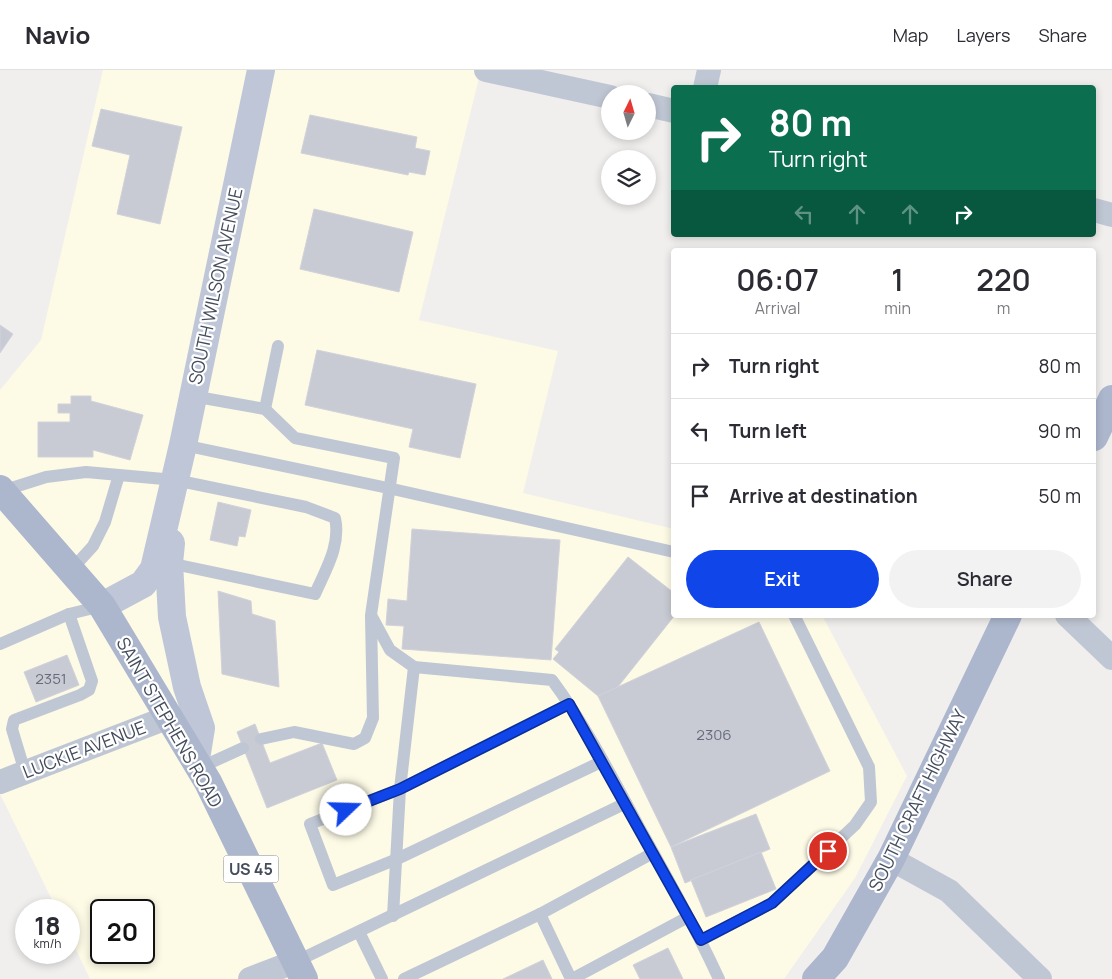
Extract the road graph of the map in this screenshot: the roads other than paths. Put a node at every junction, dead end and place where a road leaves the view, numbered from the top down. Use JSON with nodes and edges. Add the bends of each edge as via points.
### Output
{"nodes":[{"id":1,"x":260,"y":70,"type":"edge"},
{"id":2,"x":486,"y":70,"type":"edge"},
{"id":3,"x":709,"y":70,"type":"edge"},
{"id":4,"x":706,"y":85,"type":"edge"},
{"id":5,"x":601,"y":95,"type":"edge"},
{"id":6,"x":656,"y":107,"type":"edge"},
{"id":7,"x":671,"y":110,"type":"edge"},
{"id":8,"x":1096,"y":211,"type":"edge"},
{"id":9,"x":1112,"y":215,"type":"edge"},
{"id":10,"x":278,"y":346,"type":"dead end"},
{"id":11,"x":192,"y":396,"type":"junction"},
{"id":12,"x":1112,"y":399,"type":"edge"},
{"id":13,"x":265,"y":409,"type":"junction"},
{"id":14,"x":1096,"y":433,"type":"edge"},
{"id":15,"x":183,"y":445,"type":"junction"},
{"id":16,"x":119,"y":475,"type":"junction"},
{"id":17,"x":388,"y":488,"type":"junction"},
{"id":18,"x":1,"y":490,"type":"edge"},
{"id":19,"x":172,"y":491,"type":"junction"},
{"id":20,"x":671,"y":551,"type":"edge"},
{"id":21,"x":169,"y":563,"type":"junction"},
{"id":22,"x":72,"y":569,"type":"junction"},
{"id":23,"x":102,"y":606,"type":"junction"},
{"id":24,"x":69,"y":614,"type":"junction"},
{"id":25,"x":371,"y":615,"type":"junction"},
{"id":26,"x":795,"y":618,"type":"edge"},
{"id":27,"x":1007,"y":618,"type":"edge"},
{"id":28,"x":1070,"y":618,"type":"edge"},
{"id":29,"x":0,"y":644,"type":"edge"},
{"id":30,"x":1112,"y":658,"type":"edge"},
{"id":31,"x":414,"y":667,"type":"junction"},
{"id":32,"x":569,"y":704,"type":"junction"},
{"id":33,"x":169,"y":717,"type":"junction"},
{"id":34,"x":261,"y":739,"type":"dead end"},
{"id":35,"x":243,"y":748,"type":"dead end"},
{"id":36,"x":603,"y":761,"type":"junction"},
{"id":37,"x":197,"y":764,"type":"junction"},
{"id":38,"x":7,"y":775,"type":"edge"},
{"id":39,"x":400,"y":789,"type":"junction"},
{"id":40,"x":626,"y":803,"type":"junction"},
{"id":41,"x":653,"y":853,"type":"junction"},
{"id":42,"x":397,"y":859,"type":"junction"},
{"id":43,"x":891,"y":859,"type":"junction"},
{"id":44,"x":540,"y":914,"type":"junction"},
{"id":45,"x":394,"y":916,"type":"junction"},
{"id":46,"x":688,"y":917,"type":"junction"},
{"id":47,"x":359,"y":932,"type":"junction"},
{"id":48,"x":701,"y":940,"type":"junction"},
{"id":49,"x":300,"y":970,"type":"edge"},
{"id":50,"x":250,"y":979,"type":"edge"},
{"id":51,"x":382,"y":979,"type":"edge"},
{"id":52,"x":404,"y":979,"type":"edge"},
{"id":53,"x":572,"y":979,"type":"edge"},
{"id":54,"x":719,"y":979,"type":"edge"},
{"id":55,"x":816,"y":979,"type":"edge"},
{"id":56,"x":1040,"y":979,"type":"edge"}],
"edges":[{"from":1,"to":11,"type":"main road","name":"SOUTH WILSON AVENUE"},
{"from":2,"to":5,"type":"street"},
{"from":3,"to":4,"type":"street"},
{"from":6,"to":7,"type":"street"},
{"from":8,"to":9,"type":"street"},
{"from":10,"to":13,"type":"lane"},
{"from":11,"to":13,"type":"lane"},
{"from":11,"to":15,"type":"main road","name":"SOUTH WILSON AVENUE"},
{"from":12,"to":14,"type":"main road"},
{"from":13,"to":17,"type":"lane","via":[[295,438],[394,458]]},
{"from":15,"to":17,"type":"lane"},
{"from":15,"to":19,"type":"main road","name":"SOUTH WILSON AVENUE"},
{"from":16,"to":18,"type":"lane","via":[[86,472],[54,476]]},
{"from":16,"to":19,"type":"lane"},
{"from":16,"to":22,"type":"lane","via":[[105,522],[93,546]]},
{"from":17,"to":20,"type":"lane"},
{"from":17,"to":25,"type":"lane"},
{"from":18,"to":22,"type":"main road","name":"SAINT STEPHENS ROAD","number":"US 45"},
{"from":19,"to":21,"type":"main road","name":"SOUTH WILSON AVENUE","via":[[174,520]]},
{"from":19,"to":21,"type":"lane","via":[[306,507],[335,518],[338,533],[333,554],[315,594]]},
{"from":19,"to":23,"type":"main road","name":"SOUTH WILSON AVENUE","via":[[154,569],[143,584]]},
{"from":21,"to":37,"type":"main road","name":"SOUTH WILSON AVENUE","via":[[172,618],[187,687],[201,728]]},
{"from":22,"to":23,"type":"main road","name":"SAINT STEPHENS ROAD","number":"US 45"},
{"from":23,"to":24,"type":"lane"},
{"from":23,"to":33,"type":"main road","name":"SAINT STEPHENS ROAD","number":"US 45"},
{"from":24,"to":29,"type":"lane"},
{"from":24,"to":38,"type":"lane","via":[[92,681],[89,690],[14,720]]},
{"from":25,"to":31,"type":"lane","via":[[390,650]]},
{"from":25,"to":34,"type":"lane","via":[[373,718],[365,738],[347,744],[294,732]]},
{"from":26,"to":48,"type":"lane","via":[[869,767],[871,802],[855,825],[772,903]]},
{"from":27,"to":43,"type":"main road","name":"SOUTH CRAFT HIGHWAY"},
{"from":28,"to":30,"type":"street"},
{"from":31,"to":32,"type":"lane","via":[[552,680]]},
{"from":31,"to":39,"type":"lane"},
{"from":32,"to":36,"type":"lane"},
{"from":32,"to":39,"type":"lane"},
{"from":33,"to":37,"type":"main road","name":"SAINT STEPHENS ROAD","number":"US 45"},
{"from":33,"to":38,"type":"street","name":"LUCKIE AVENUE"},
{"from":35,"to":37,"type":"lane"},
{"from":36,"to":40,"type":"lane"},
{"from":36,"to":42,"type":"lane"},
{"from":37,"to":49,"type":"main road","name":"SAINT STEPHENS ROAD","number":"US 45"},
{"from":39,"to":42,"type":"lane"},
{"from":39,"to":42,"type":"lane","via":[[310,824],[333,885]]},
{"from":40,"to":41,"type":"lane"},
{"from":40,"to":45,"type":"lane"},
{"from":41,"to":44,"type":"lane"},
{"from":41,"to":46,"type":"lane"},
{"from":42,"to":45,"type":"lane"},
{"from":43,"to":55,"type":"main road","name":"SOUTH CRAFT HIGHWAY","via":[[834,958]]},
{"from":43,"to":56,"type":"street","via":[[950,891]]},
{"from":44,"to":52,"type":"lane"},
{"from":44,"to":53,"type":"lane"},
{"from":45,"to":47,"type":"lane"},
{"from":46,"to":48,"type":"lane"},
{"from":46,"to":53,"type":"lane"},
{"from":47,"to":49,"type":"lane"},
{"from":47,"to":51,"type":"lane"},
{"from":48,"to":54,"type":"lane"},
{"from":49,"to":50,"type":"street"}]}
